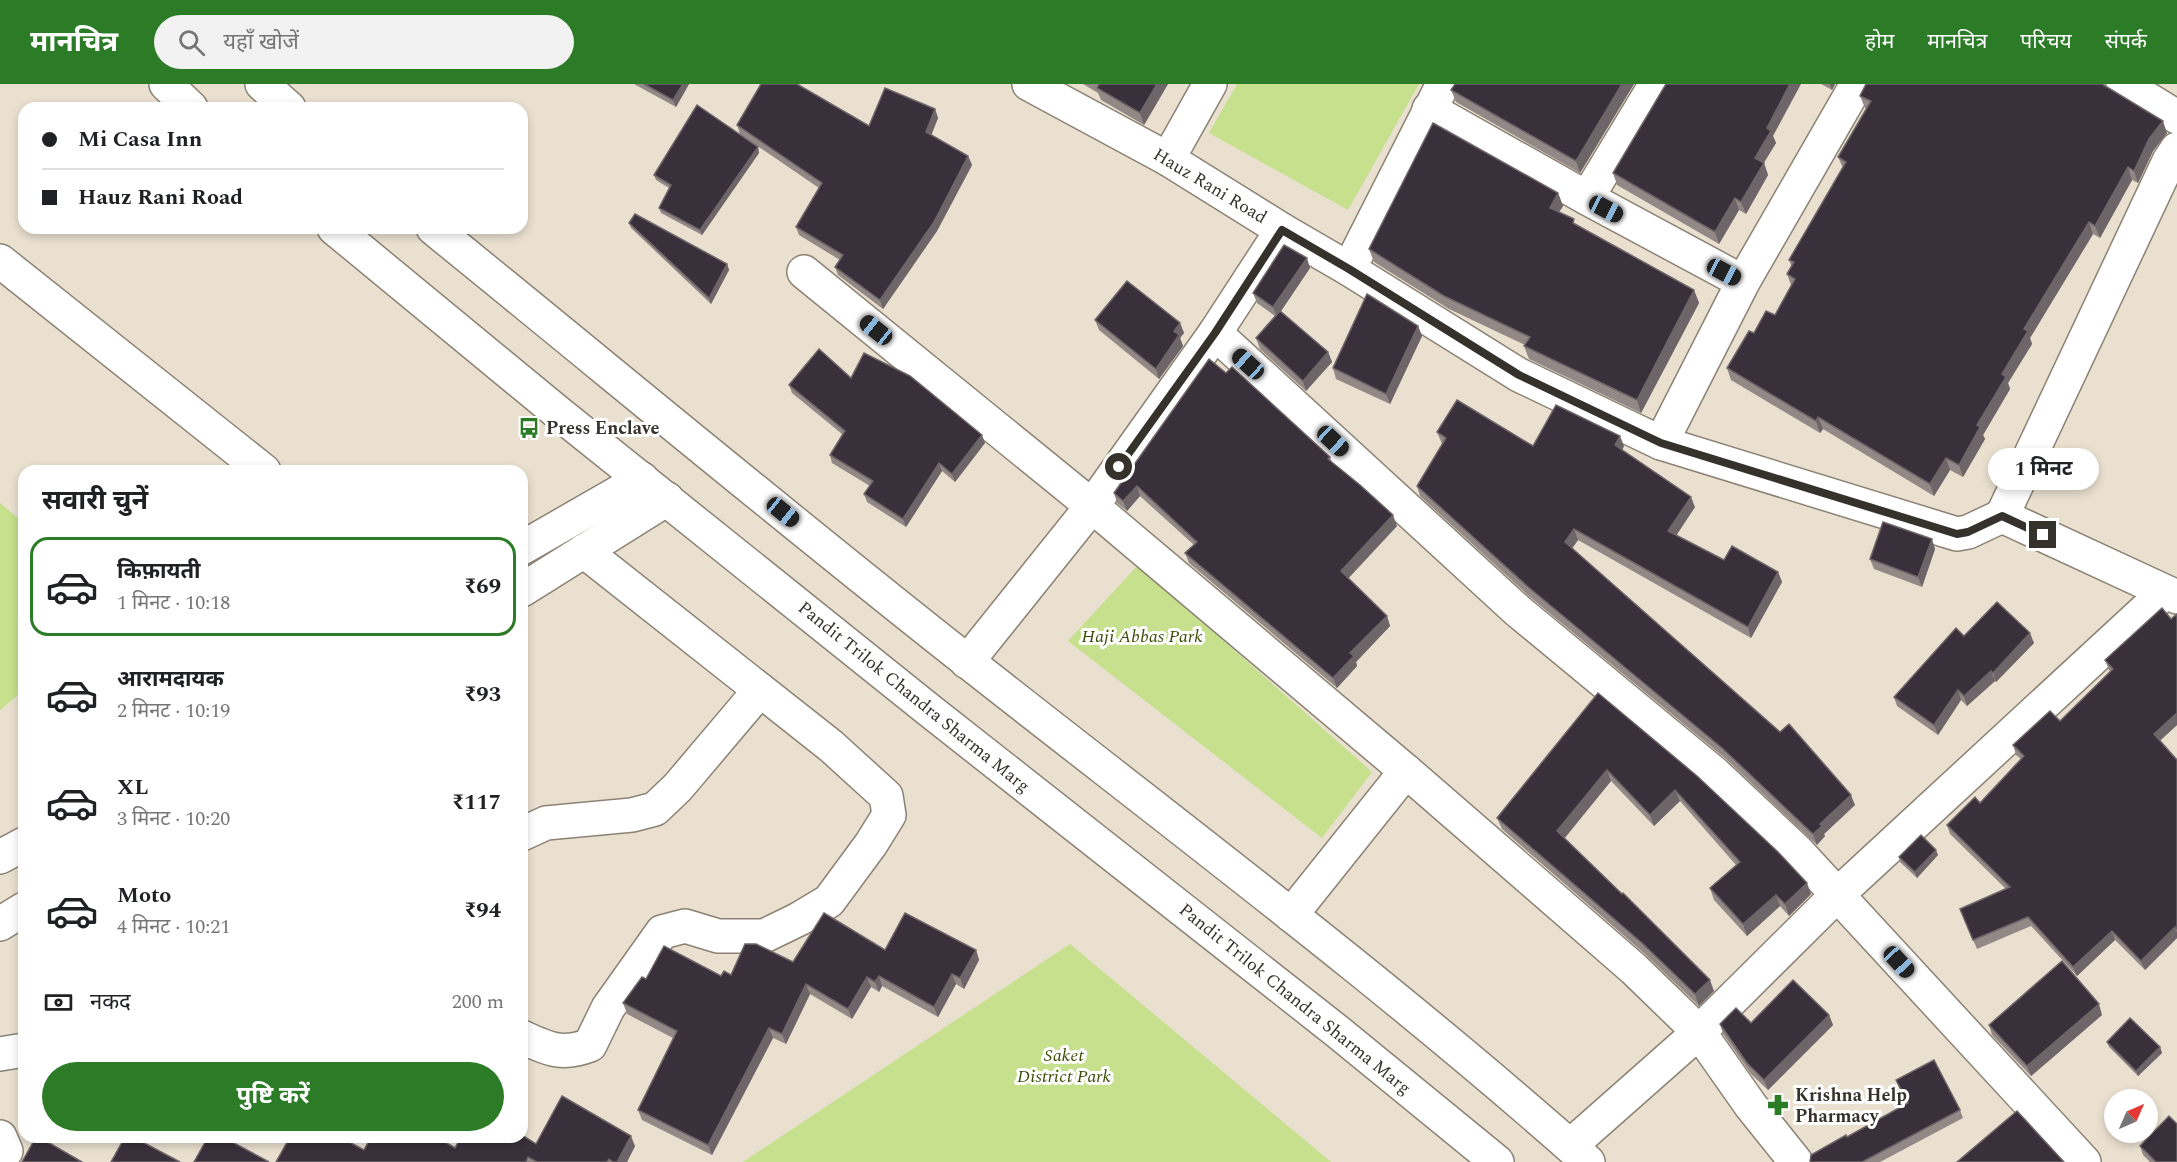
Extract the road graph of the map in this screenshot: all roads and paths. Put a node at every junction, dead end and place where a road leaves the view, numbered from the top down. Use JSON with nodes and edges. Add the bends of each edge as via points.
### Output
{"nodes":[{"id":1,"x":166,"y":84,"type":"edge"},
{"id":2,"x":262,"y":84,"type":"edge"},
{"id":3,"x":1029,"y":84,"type":"edge"},
{"id":4,"x":1210,"y":84,"type":"edge"},
{"id":5,"x":1656,"y":84,"type":"edge"},
{"id":6,"x":1857,"y":84,"type":"edge"},
{"id":7,"x":2123,"y":84,"type":"edge"},
{"id":8,"x":1436,"y":96,"type":"edge"},
{"id":9,"x":185,"y":102,"type":"edge"},
{"id":10,"x":282,"y":102,"type":"edge"},
{"id":11,"x":2177,"y":117,"type":"edge"},
{"id":12,"x":1168,"y":159,"type":"junction"},
{"id":13,"x":2174,"y":159,"type":"edge"},
{"id":14,"x":1587,"y":198,"type":"junction"},
{"id":15,"x":1282,"y":230,"type":"junction"},
{"id":16,"x":341,"y":234,"type":"edge"},
{"id":17,"x":440,"y":234,"type":"edge"},
{"id":18,"x":0,"y":261,"type":"edge"},
{"id":19,"x":1349,"y":269,"type":"junction"},
{"id":20,"x":804,"y":272,"type":"dead end"},
{"id":21,"x":1743,"y":282,"type":"junction"},
{"id":22,"x":1215,"y":333,"type":"junction"},
{"id":23,"x":1661,"y":443,"type":"junction"},
{"id":24,"x":256,"y":465,"type":"edge"},
{"id":25,"x":655,"y":489,"type":"junction"},
{"id":26,"x":1092,"y":506,"type":"junction"},
{"id":27,"x":2002,"y":516,"type":"junction"},
{"id":28,"x":528,"y":545,"type":"edge"},
{"id":29,"x":584,"y":551,"type":"junction"},
{"id":30,"x":528,"y":586,"type":"edge"},
{"id":31,"x":2171,"y":594,"type":"edge"},
{"id":32,"x":967,"y":662,"type":"junction"},
{"id":33,"x":760,"y":690,"type":"junction"},
{"id":34,"x":1406,"y":771,"type":"junction"},
{"id":35,"x":528,"y":831,"type":"edge"},
{"id":36,"x":18,"y":847,"type":"edge"},
{"id":37,"x":0,"y":856,"type":"edge"},
{"id":38,"x":1837,"y":895,"type":"junction"},
{"id":39,"x":18,"y":913,"type":"edge"},
{"id":40,"x":1290,"y":915,"type":"junction"},
{"id":41,"x":0,"y":924,"type":"edge"},
{"id":42,"x":1699,"y":1032,"type":"junction"},
{"id":43,"x":528,"y":1040,"type":"edge"},
{"id":44,"x":18,"y":1051,"type":"edge"},
{"id":45,"x":0,"y":1054,"type":"edge"},
{"id":46,"x":1579,"y":1154,"type":"edge"},
{"id":47,"x":1497,"y":1162,"type":"edge"},
{"id":48,"x":1796,"y":1162,"type":"edge"},
{"id":49,"x":2084,"y":1162,"type":"edge"}],
"edges":[{"from":1,"to":9,"type":"street"},
{"from":2,"to":10,"type":"street"},
{"from":3,"to":12,"type":"street","name":"Hauz Rani Road"},
{"from":4,"to":12,"type":"street"},
{"from":5,"to":14,"type":"street"},
{"from":6,"to":21,"type":"street"},
{"from":7,"to":11,"type":"street"},
{"from":8,"to":14,"type":"street"},
{"from":8,"to":19,"type":"street"},
{"from":12,"to":15,"type":"street","name":"Hauz Rani Road"},
{"from":13,"to":27,"type":"street"},
{"from":14,"to":21,"type":"street"},
{"from":15,"to":19,"type":"street","name":"Hauz Rani Road"},
{"from":15,"to":22,"type":"street"},
{"from":16,"to":25,"type":"street","name":"Pandit Trilok Chandra Sharma Marg"},
{"from":17,"to":32,"type":"street"},
{"from":18,"to":24,"type":"street"},
{"from":19,"to":23,"type":"street","name":"Hauz Rani Road","via":[[1519,375]]},
{"from":20,"to":26,"type":"street"},
{"from":21,"to":23,"type":"street"},
{"from":22,"to":26,"type":"street"},
{"from":22,"to":38,"type":"street","via":[[1518,611],[1714,773],[1796,850]]},
{"from":23,"to":27,"type":"street","name":"Hauz Rani Road","via":[[1957,534]]},
{"from":25,"to":28,"type":"street"},
{"from":25,"to":29,"type":"street"},
{"from":25,"to":47,"type":"street","name":"Pandit Trilok Chandra Sharma Marg"},
{"from":26,"to":32,"type":"street"},
{"from":26,"to":34,"type":"street"},
{"from":27,"to":31,"type":"street"},
{"from":29,"to":30,"type":"street"},
{"from":29,"to":33,"type":"street"},
{"from":31,"to":38,"type":"street"},
{"from":32,"to":40,"type":"street"},
{"from":33,"to":35,"type":"street","via":[[656,809],[546,823]]},
{"from":33,"to":43,"type":"street","via":[[886,796],[889,815],[871,844],[829,901],[764,936],[718,936],[685,926],[663,932],[608,1008],[590,1045],[573,1052],[548,1049]]},
{"from":34,"to":40,"type":"street"},
{"from":34,"to":42,"type":"street","via":[[1634,969]]},
{"from":36,"to":37,"type":"street"},
{"from":38,"to":42,"type":"street"},
{"from":38,"to":49,"type":"street"},
{"from":39,"to":41,"type":"street"},
{"from":40,"to":46,"type":"street","via":[[1473,1062]]},
{"from":42,"to":46,"type":"street"},
{"from":42,"to":48,"type":"street"},
{"from":44,"to":45,"type":"street"}]}
